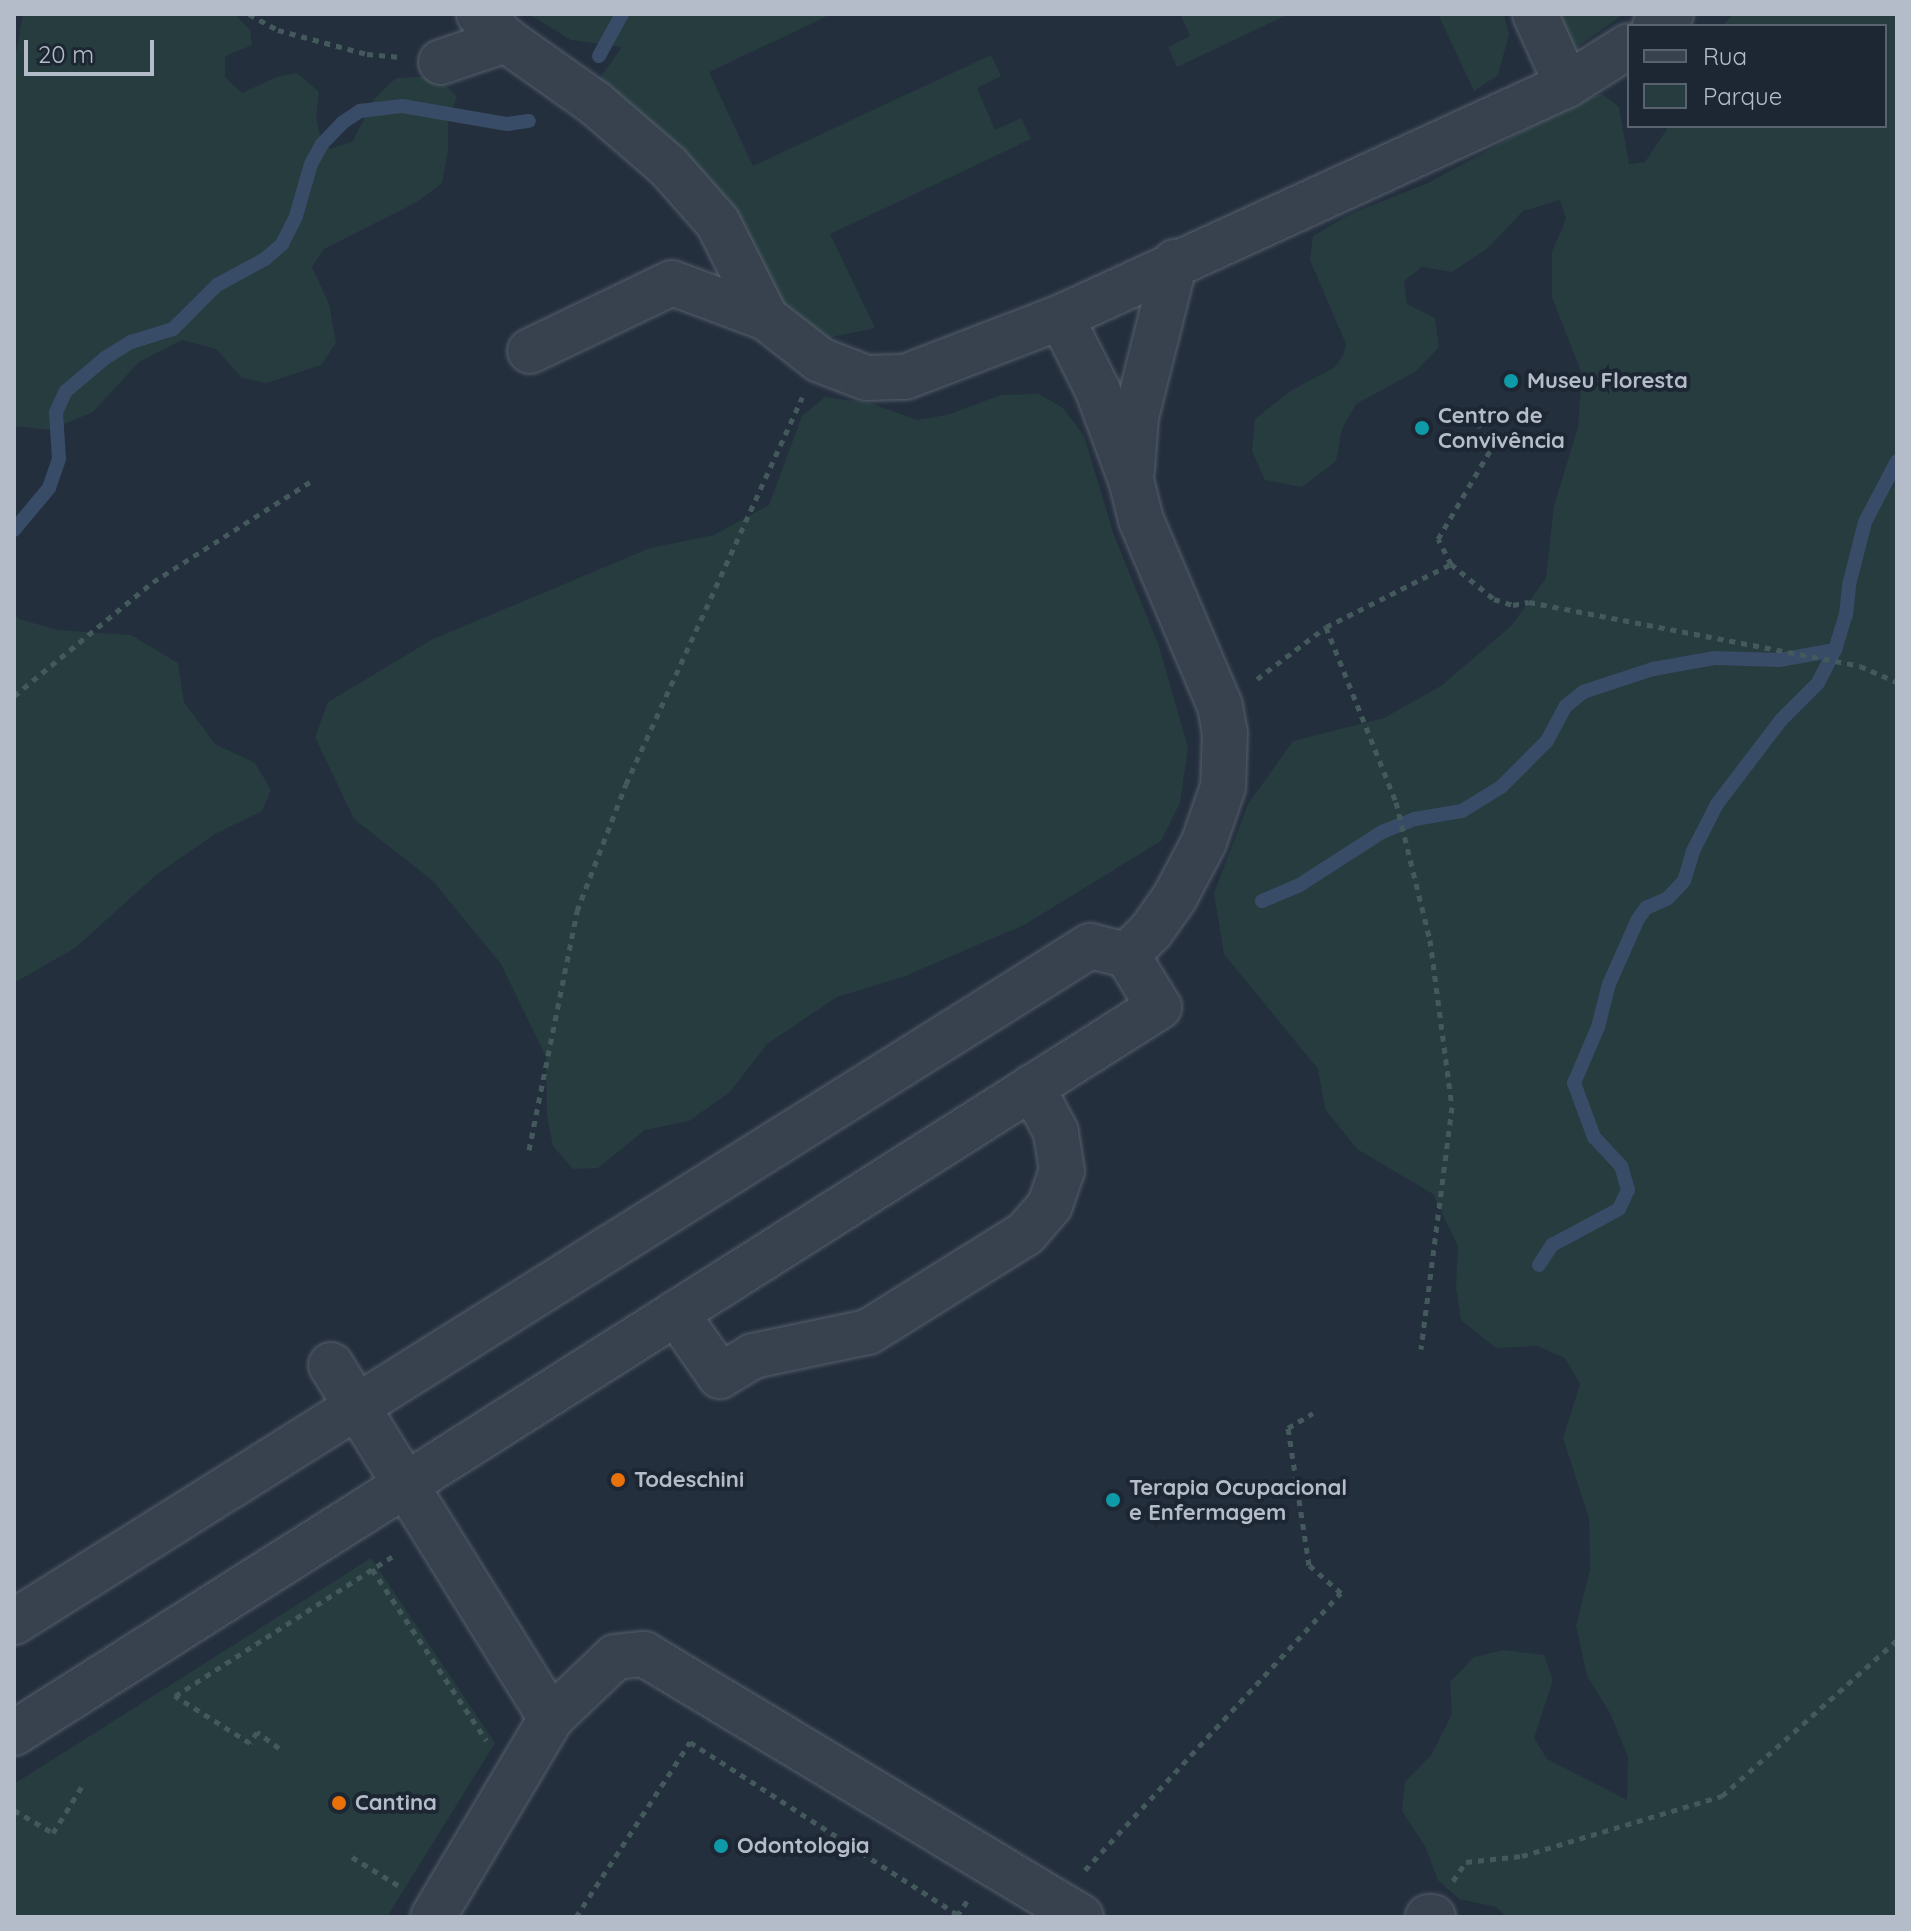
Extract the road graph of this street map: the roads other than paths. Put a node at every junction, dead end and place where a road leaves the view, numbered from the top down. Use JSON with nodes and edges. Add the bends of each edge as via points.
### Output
{"nodes":[{"id":1,"x":1535,"y":14,"type":"edge"},
{"id":2,"x":492,"y":27,"type":"edge"},
{"id":3,"x":1627,"y":47,"type":"edge"},
{"id":4,"x":441,"y":62,"type":"road end"},
{"id":5,"x":1567,"y":85,"type":"junction"},
{"id":6,"x":1175,"y":262,"type":"junction"},
{"id":7,"x":1061,"y":317,"type":"junction"},
{"id":8,"x":766,"y":318,"type":"junction"},
{"id":9,"x":530,"y":351,"type":"dead end"},
{"id":10,"x":1131,"y":480,"type":"junction"},
{"id":11,"x":1127,"y":955,"type":"junction"},
{"id":12,"x":1032,"y":1087,"type":"junction"},
{"id":13,"x":676,"y":1313,"type":"junction"},
{"id":14,"x":331,"y":1365,"type":"dead end"},
{"id":15,"x":357,"y":1407,"type":"junction"},
{"id":16,"x":405,"y":1485,"type":"junction"},
{"id":17,"x":14,"y":1622,"type":"edge"},
{"id":18,"x":551,"y":1718,"type":"junction"},
{"id":19,"x":14,"y":1733,"type":"edge"},
{"id":20,"x":423,"y":1905,"type":"edge"},
{"id":21,"x":1069,"y":1909,"type":"edge"}],
"edges":[{"from":1,"to":5,"type":"lane"},
{"from":2,"to":4,"type":"lane"},
{"from":2,"to":8,"type":"lane","via":[[595,103],[668,166],[718,223]]},
{"from":3,"to":5,"type":"lane"},
{"from":5,"to":6,"type":"lane"},
{"from":6,"to":7,"type":"lane"},
{"from":6,"to":10,"type":"lane","via":[[1136,417]]},
{"from":7,"to":8,"type":"lane","via":[[905,377],[867,378],[820,360]]},
{"from":7,"to":10,"type":"lane","via":[[1098,391]]},
{"from":8,"to":9,"type":"lane","via":[[672,283]]},
{"from":10,"to":11,"type":"lane","via":[[1141,520],[1220,706],[1225,733],[1223,787],[1204,842],[1175,897]]},
{"from":11,"to":12,"type":"lane","via":[[1159,1007]]},
{"from":11,"to":15,"type":"lane","via":[[1090,946]]},
{"from":12,"to":13,"type":"lane"},
{"from":12,"to":13,"type":"lane","via":[[1056,1132],[1062,1171],[1050,1205],[1025,1234],[868,1332],[753,1356],[720,1376]]},
{"from":13,"to":16,"type":"lane"},
{"from":14,"to":15,"type":"lane"},
{"from":15,"to":16,"type":"lane"},
{"from":15,"to":17,"type":"lane"},
{"from":16,"to":18,"type":"lane"},
{"from":16,"to":19,"type":"lane"},
{"from":18,"to":20,"type":"lane"},
{"from":18,"to":21,"type":"lane","via":[[615,1657],[644,1654]]}]}
